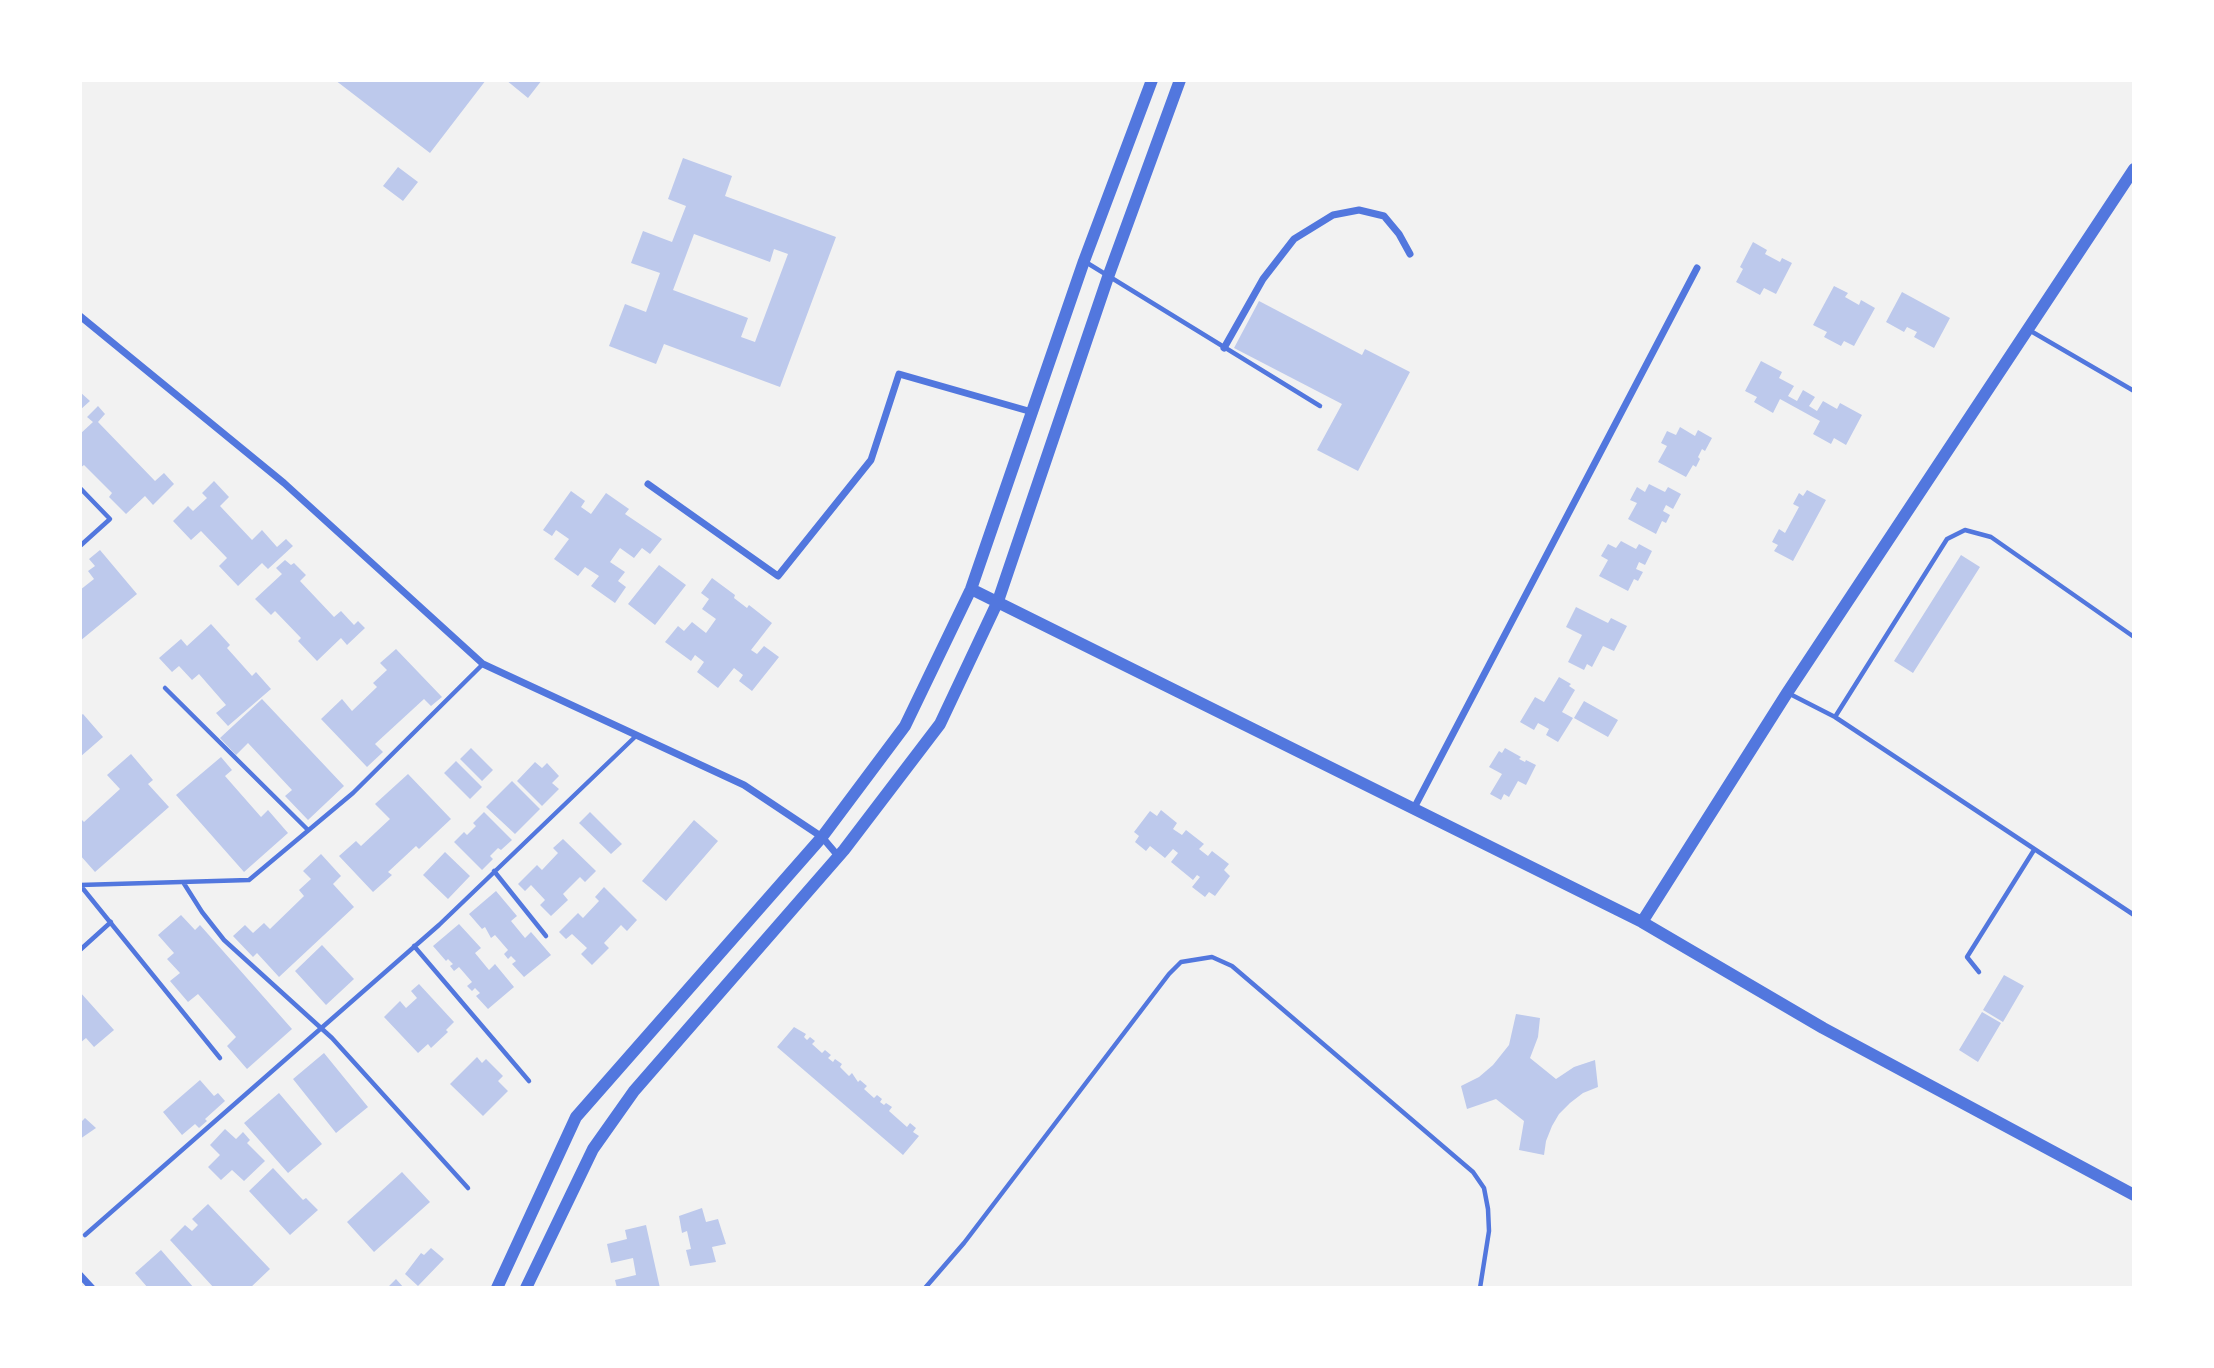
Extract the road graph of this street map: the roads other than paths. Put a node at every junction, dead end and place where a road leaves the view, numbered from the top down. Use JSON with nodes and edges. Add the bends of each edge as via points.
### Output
{"nodes":[{"id":1,"x":1152,"y":80,"type":"edge"},
{"id":2,"x":1180,"y":80,"type":"edge"},
{"id":3,"x":2133,"y":169,"type":"edge"},
{"id":4,"x":1410,"y":254,"type":"dead end"},
{"id":5,"x":1084,"y":261,"type":"junction"},
{"id":6,"x":1698,"y":268,"type":"dead end"},
{"id":7,"x":1108,"y":277,"type":"junction"},
{"id":8,"x":80,"y":316,"type":"edge"},
{"id":9,"x":2028,"y":330,"type":"junction"},
{"id":10,"x":1224,"y":348,"type":"junction"},
{"id":11,"x":2133,"y":391,"type":"edge"},
{"id":12,"x":1320,"y":407,"type":"dead end"},
{"id":13,"x":1032,"y":412,"type":"junction"},
{"id":14,"x":648,"y":484,"type":"dead end"},
{"id":15,"x":80,"y":488,"type":"edge"},
{"id":16,"x":80,"y":546,"type":"edge"},
{"id":17,"x":971,"y":589,"type":"junction"},
{"id":18,"x":998,"y":601,"type":"junction"},
{"id":19,"x":2133,"y":637,"type":"edge"},
{"id":20,"x":484,"y":664,"type":"junction"},
{"id":21,"x":165,"y":688,"type":"dead end"},
{"id":22,"x":1787,"y":693,"type":"junction"},
{"id":23,"x":1835,"y":718,"type":"junction"},
{"id":24,"x":637,"y":735,"type":"junction"},
{"id":25,"x":1413,"y":810,"type":"junction"},
{"id":26,"x":309,"y":830,"type":"junction"},
{"id":27,"x":822,"y":838,"type":"junction"},
{"id":28,"x":2034,"y":850,"type":"junction"},
{"id":29,"x":839,"y":857,"type":"junction"},
{"id":30,"x":495,"y":871,"type":"junction"},
{"id":31,"x":183,"y":882,"type":"junction"},
{"id":32,"x":80,"y":885,"type":"edge"},
{"id":33,"x":2133,"y":915,"type":"edge"},
{"id":34,"x":111,"y":922,"type":"junction"},
{"id":35,"x":1642,"y":922,"type":"junction"},
{"id":36,"x":546,"y":936,"type":"dead end"},
{"id":37,"x":414,"y":946,"type":"junction"},
{"id":38,"x":80,"y":950,"type":"edge"},
{"id":39,"x":1979,"y":972,"type":"dead end"},
{"id":40,"x":320,"y":1028,"type":"junction"},
{"id":41,"x":220,"y":1058,"type":"dead end"},
{"id":42,"x":529,"y":1081,"type":"dead end"},
{"id":43,"x":468,"y":1188,"type":"dead end"},
{"id":44,"x":2133,"y":1195,"type":"edge"},
{"id":45,"x":85,"y":1235,"type":"dead end"},
{"id":46,"x":80,"y":1275,"type":"edge"},
{"id":47,"x":92,"y":1287,"type":"edge"},
{"id":48,"x":497,"y":1287,"type":"edge"},
{"id":49,"x":526,"y":1287,"type":"edge"},
{"id":50,"x":925,"y":1287,"type":"edge"},
{"id":51,"x":1480,"y":1287,"type":"edge"}],
"edges":[{"from":1,"to":5,"type":"street"},
{"from":2,"to":7,"type":"street"},
{"from":3,"to":9,"type":"street"},
{"from":4,"to":10,"type":"street","via":[[1384,216],[1359,210],[1333,215],[1294,239],[1263,279]]},
{"from":5,"to":7,"type":"lane"},
{"from":5,"to":13,"type":"street"},
{"from":6,"to":25,"type":"street"},
{"from":7,"to":10,"type":"lane"},
{"from":7,"to":18,"type":"street"},
{"from":8,"to":20,"type":"street","via":[[284,483]]},
{"from":9,"to":11,"type":"lane"},
{"from":9,"to":22,"type":"street"},
{"from":10,"to":12,"type":"lane"},
{"from":13,"to":14,"type":"street","via":[[899,373],[871,460],[778,576]]},
{"from":13,"to":17,"type":"street"},
{"from":15,"to":16,"type":"lane","via":[[110,519]]},
{"from":17,"to":18,"type":"street"},
{"from":17,"to":27,"type":"street","via":[[905,726]]},
{"from":18,"to":25,"type":"street"},
{"from":18,"to":29,"type":"street","via":[[940,723]]},
{"from":19,"to":23,"type":"lane","via":[[1990,537],[1965,530],[1947,539]]},
{"from":20,"to":24,"type":"street"},
{"from":20,"to":26,"type":"lane"},
{"from":21,"to":26,"type":"lane"},
{"from":22,"to":23,"type":"lane"},
{"from":22,"to":35,"type":"street"},
{"from":23,"to":28,"type":"lane"},
{"from":24,"to":27,"type":"street","via":[[744,785]]},
{"from":24,"to":30,"type":"lane"},
{"from":25,"to":35,"type":"street"},
{"from":26,"to":31,"type":"lane","via":[[248,880]]},
{"from":27,"to":29,"type":"street"},
{"from":27,"to":48,"type":"street","via":[[576,1117]]},
{"from":28,"to":33,"type":"lane"},
{"from":28,"to":39,"type":"lane","via":[[1967,957]]},
{"from":29,"to":49,"type":"street","via":[[634,1091],[593,1149]]},
{"from":30,"to":36,"type":"lane"},
{"from":30,"to":37,"type":"lane"},
{"from":31,"to":32,"type":"lane"},
{"from":31,"to":40,"type":"lane","via":[[225,940]]},
{"from":32,"to":34,"type":"lane"},
{"from":34,"to":38,"type":"lane"},
{"from":34,"to":41,"type":"lane"},
{"from":35,"to":44,"type":"street","via":[[1822,1028]]},
{"from":37,"to":40,"type":"lane"},
{"from":37,"to":42,"type":"lane"},
{"from":40,"to":43,"type":"lane"},
{"from":40,"to":45,"type":"lane"},
{"from":46,"to":47,"type":"street"},
{"from":50,"to":51,"type":"lane","via":[[964,1243],[1168,974],[1181,962],[1212,957],[1232,966],[1473,1172],[1484,1188],[1488,1209]]}]}
